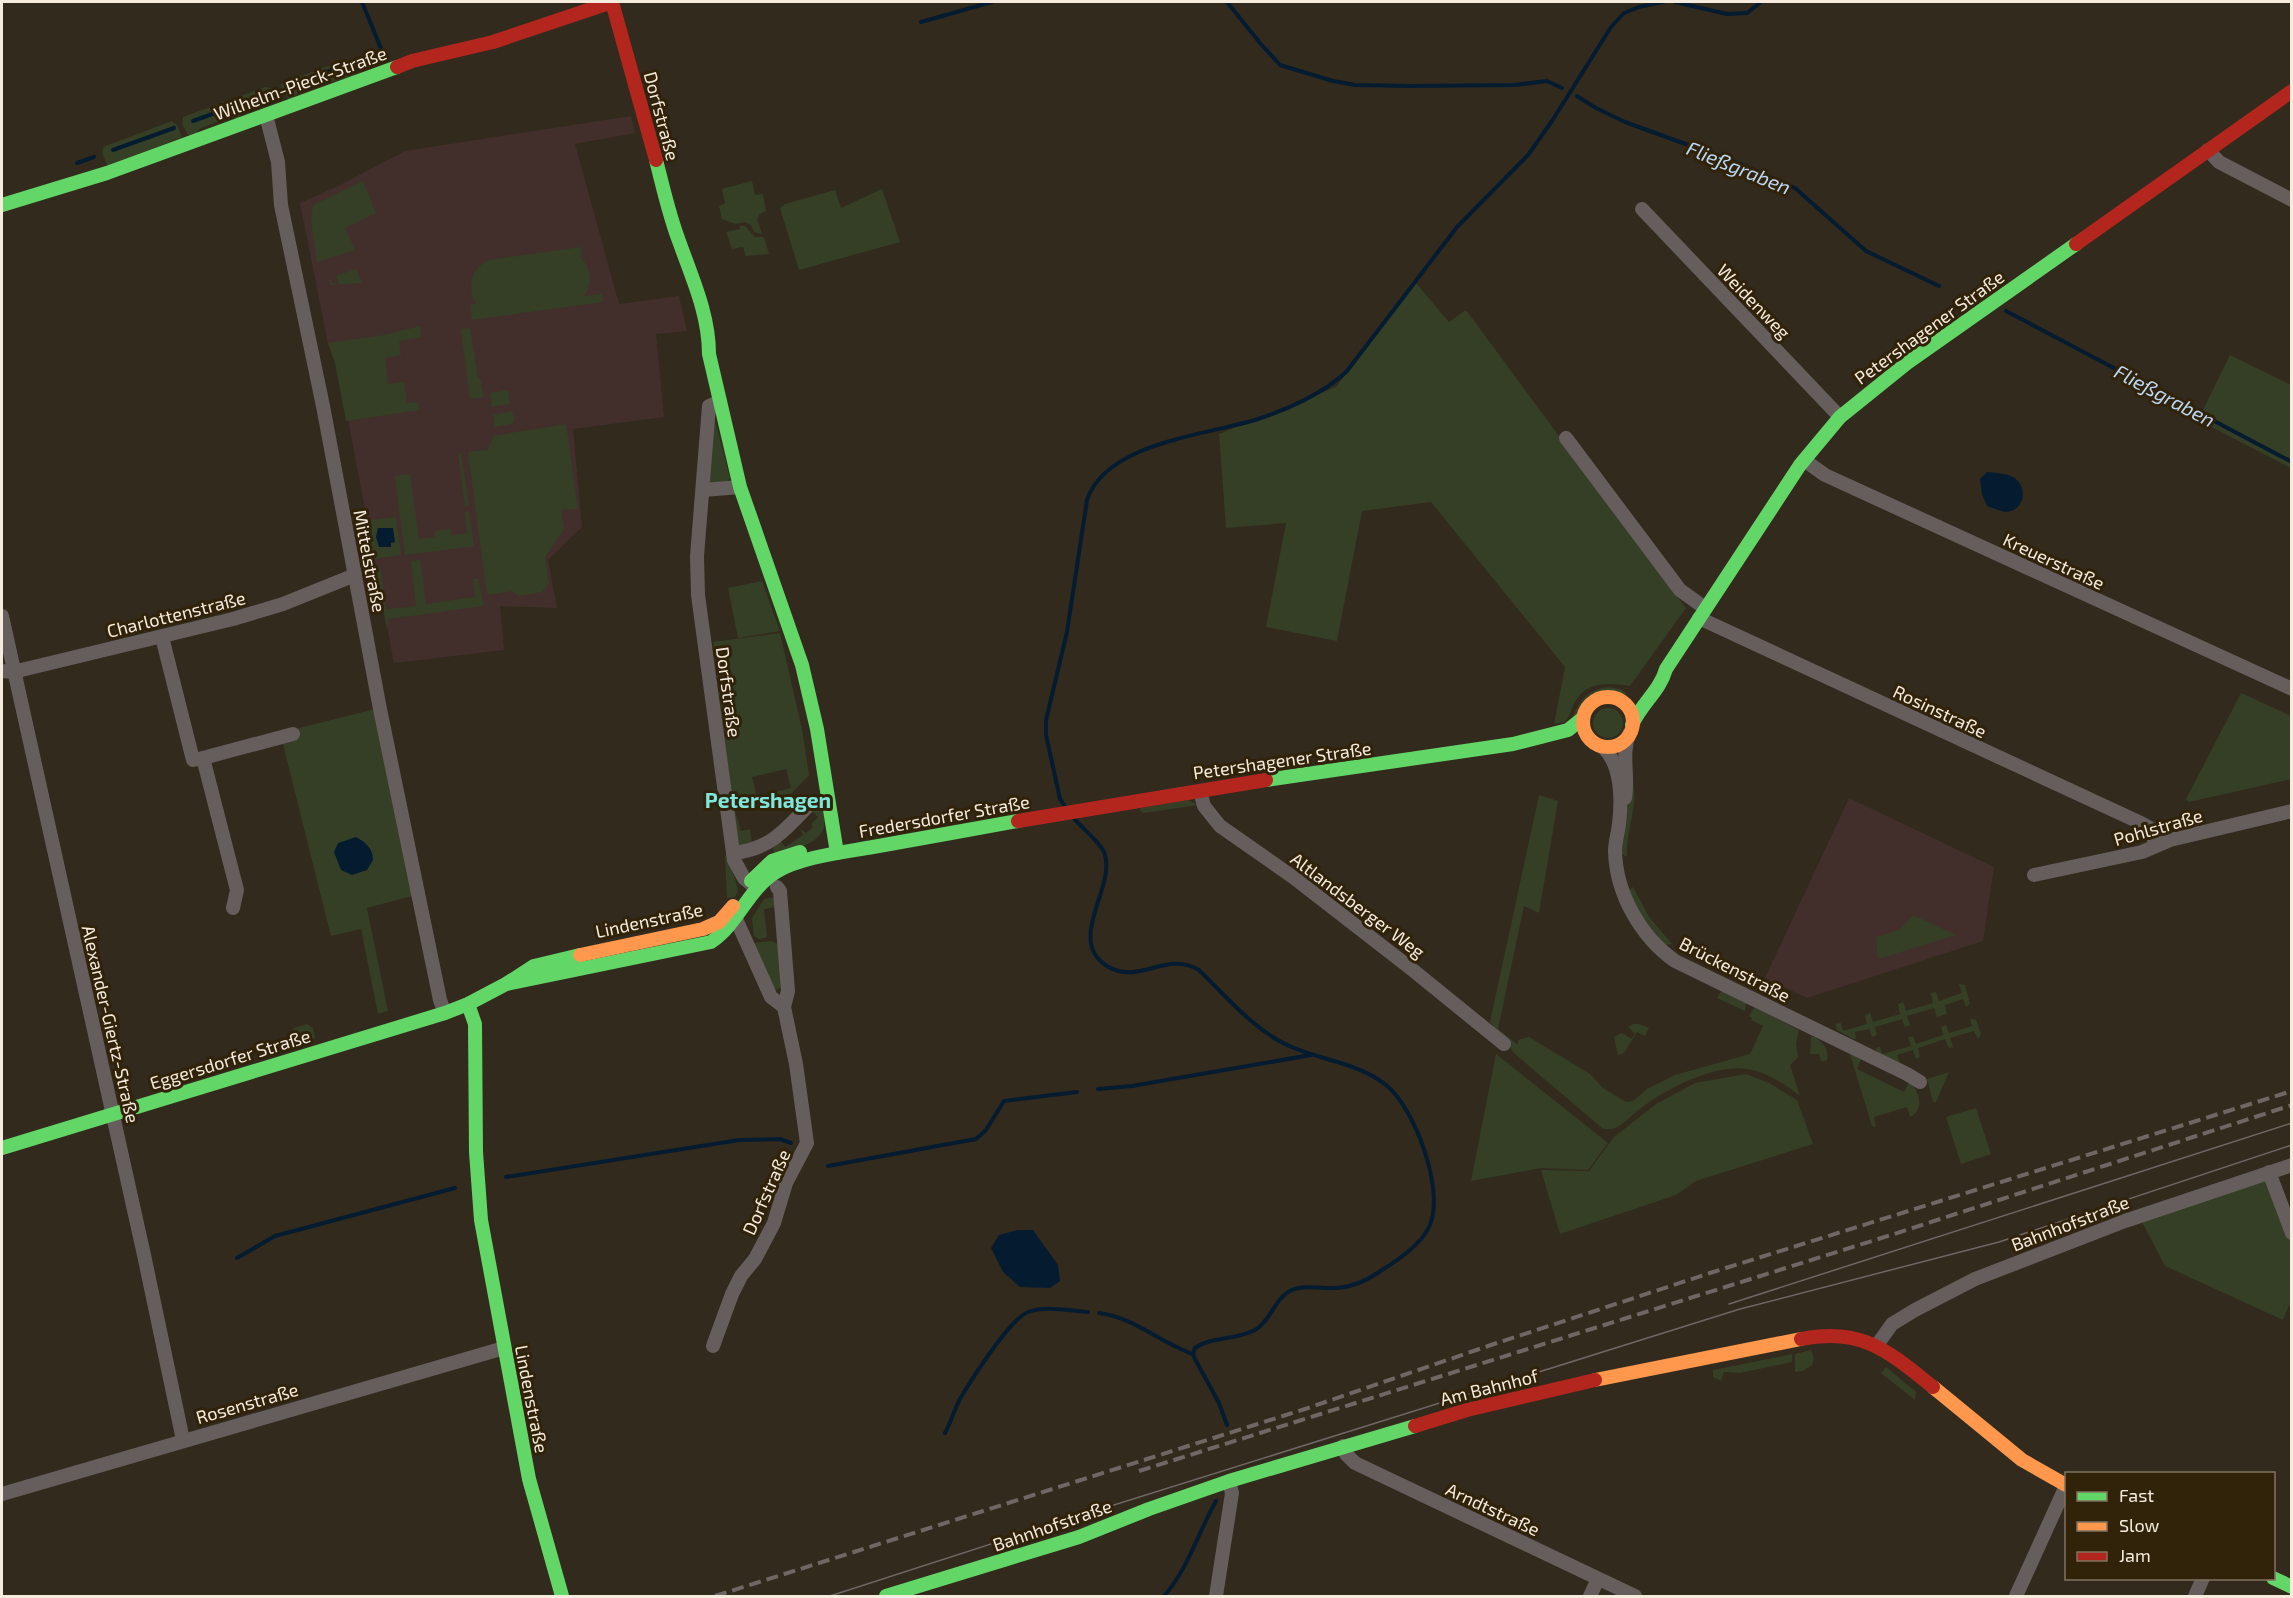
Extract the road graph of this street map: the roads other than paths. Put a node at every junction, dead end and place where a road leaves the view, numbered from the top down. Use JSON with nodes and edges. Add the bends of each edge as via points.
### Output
{"nodes":[{"id":1,"x":613,"y":2,"type":"edge"},
{"id":2,"x":2292,"y":91,"type":"edge"},
{"id":3,"x":266,"y":115,"type":"junction"},
{"id":4,"x":2208,"y":150,"type":"junction"},
{"id":5,"x":2292,"y":200,"type":"edge"},
{"id":6,"x":2,"y":205,"type":"edge"},
{"id":7,"x":1642,"y":209,"type":"dead end"},
{"id":8,"x":720,"y":401,"type":"junction"},
{"id":9,"x":1840,"y":417,"type":"junction"},
{"id":10,"x":1566,"y":438,"type":"dead end"},
{"id":11,"x":1804,"y":460,"type":"junction"},
{"id":12,"x":740,"y":487,"type":"junction"},
{"id":13,"x":703,"y":490,"type":"junction"},
{"id":14,"x":355,"y":575,"type":"junction"},
{"id":15,"x":1702,"y":613,"type":"junction"},
{"id":16,"x":2,"y":616,"type":"edge"},
{"id":17,"x":162,"y":637,"type":"junction"},
{"id":18,"x":1666,"y":669,"type":"junction"},
{"id":19,"x":7,"y":672,"type":"edge"},
{"id":20,"x":2292,"y":689,"type":"edge"},
{"id":21,"x":1617,"y":699,"type":"junction"},
{"id":22,"x":1583,"y":718,"type":"junction"},
{"id":23,"x":1631,"y":730,"type":"junction"},
{"id":24,"x":293,"y":734,"type":"dead end"},
{"id":25,"x":1513,"y":744,"type":"junction"},
{"id":26,"x":1598,"y":744,"type":"junction"},
{"id":27,"x":203,"y":758,"type":"junction"},
{"id":28,"x":1200,"y":791,"type":"junction"},
{"id":29,"x":810,"y":804,"type":"dead end"},
{"id":30,"x":2292,"y":811,"type":"edge"},
{"id":31,"x":1057,"y":815,"type":"joint"},
{"id":32,"x":1619,"y":823,"type":"junction"},
{"id":33,"x":2156,"y":845,"type":"junction"},
{"id":34,"x":733,"y":853,"type":"junction"},
{"id":35,"x":837,"y":853,"type":"junction"},
{"id":36,"x":2034,"y":875,"type":"dead end"},
{"id":37,"x":754,"y":886,"type":"junction"},
{"id":38,"x":777,"y":887,"type":"dead end"},
{"id":39,"x":233,"y":908,"type":"dead end"},
{"id":40,"x":733,"y":916,"type":"junction"},
{"id":41,"x":468,"y":1004,"type":"junction"},
{"id":42,"x":784,"y":1007,"type":"junction"},
{"id":43,"x":445,"y":1013,"type":"junction"},
{"id":44,"x":1504,"y":1044,"type":"dead end"},
{"id":45,"x":1920,"y":1082,"type":"dead end"},
{"id":46,"x":113,"y":1114,"type":"junction"},
{"id":47,"x":2,"y":1148,"type":"edge"},
{"id":48,"x":2292,"y":1164,"type":"edge"},
{"id":49,"x":2269,"y":1172,"type":"junction"},
{"id":50,"x":2292,"y":1233,"type":"edge"},
{"id":51,"x":1877,"y":1345,"type":"junction"},
{"id":52,"x":713,"y":1346,"type":"dead end"},
{"id":53,"x":504,"y":1348,"type":"junction"},
{"id":54,"x":183,"y":1440,"type":"junction"},
{"id":55,"x":1343,"y":1446,"type":"junction"},
{"id":56,"x":1228,"y":1481,"type":"junction"},
{"id":57,"x":2065,"y":1485,"type":"edge"},
{"id":58,"x":2065,"y":1490,"type":"edge"},
{"id":59,"x":2,"y":1494,"type":"edge"},
{"id":60,"x":1598,"y":1579,"type":"junction"},
{"id":61,"x":2275,"y":1579,"type":"edge"},
{"id":62,"x":2202,"y":1580,"type":"edge"},
{"id":63,"x":2292,"y":1587,"type":"edge"},
{"id":64,"x":561,"y":1594,"type":"edge"},
{"id":65,"x":886,"y":1596,"type":"edge"},
{"id":66,"x":1216,"y":1596,"type":"edge"},
{"id":67,"x":1590,"y":1596,"type":"edge"},
{"id":68,"x":1635,"y":1596,"type":"edge"},
{"id":69,"x":2016,"y":1596,"type":"edge"},
{"id":70,"x":2195,"y":1596,"type":"edge"}],
"edges":[{"from":1,"to":3,"type":"main road","name":"Wilhelm-Pieck-Straße","via":[[493,42],[412,62]]},
{"from":1,"to":8,"type":"main road","name":"Dorfstraße"},
{"from":2,"to":4,"type":"main road","name":"Petershagener Straße"},
{"from":3,"to":6,"type":"main road","name":"Wilhelm-Pieck-Straße","via":[[80,182]]},
{"from":3,"to":14,"type":"street","name":"Mittelstraße","via":[[278,162],[280,205]]},
{"from":4,"to":5,"type":"street","via":[[2218,162]]},
{"from":4,"to":9,"type":"main road","name":"Petershagener Straße","via":[[1907,363]]},
{"from":7,"to":9,"type":"street","name":"Weidenweg"},
{"from":8,"to":12,"type":"main road","name":"Dorfstraße"},
{"from":8,"to":13,"type":"street","name":"Dorfstraße","via":[[709,406]]},
{"from":9,"to":11,"type":"main road","name":"Petershagener Straße"},
{"from":10,"to":15,"type":"street","name":"Rosinstraße","via":[[1680,590]]},
{"from":11,"to":15,"type":"main road","name":"Petershagener Straße"},
{"from":11,"to":20,"type":"street","name":"Kreuerstraße","via":[[1825,475]]},
{"from":12,"to":13,"type":"street"},
{"from":12,"to":35,"type":"main road","name":"Dorfstraße","via":[[802,665],[817,729]]},
{"from":13,"to":34,"type":"street","name":"Dorfstraße","via":[[698,595]]},
{"from":14,"to":17,"type":"street","name":"Charlottenstraße","via":[[284,604]]},
{"from":14,"to":43,"type":"street","name":"Mittelstraße"},
{"from":15,"to":18,"type":"main road","name":"Petershagener Straße"},
{"from":15,"to":33,"type":"street","name":"Rosinstraße","via":[[2141,823],[2150,828]]},
{"from":16,"to":19,"type":"street","name":"Alexander-Giertz-Straße"},
{"from":17,"to":19,"type":"street","name":"Charlottenstraße"},
{"from":17,"to":27,"type":"street","via":[[193,760]]},
{"from":18,"to":21,"type":"main road","name":"Petershagener Straße","via":[[1634,697]]},
{"from":18,"to":23,"type":"main road","name":"Petershagener Straße","via":[[1665,677],[1635,715]]},
{"from":19,"to":46,"type":"street","name":"Alexander-Giertz-Straße"},
{"from":21,"to":22,"type":"main road","name":"Petershagener Straße","via":[[1596,700]]},
{"from":21,"to":23,"type":"main road","via":[[1629,708]]},
{"from":22,"to":25,"type":"main road","name":"Petershagener Straße","via":[[1568,730]]},
{"from":22,"to":26,"type":"main road","via":[[1584,731]]},
{"from":23,"to":26,"type":"main road","name":"Petershagener Straße","via":[[1616,745]]},
{"from":23,"to":32,"type":"street","name":"Brückenstraße","via":[[1624,753],[1628,783]]},
{"from":24,"to":27,"type":"street"},
{"from":25,"to":26,"type":"main road","name":"Petershagener Straße","via":[[1526,747],[1579,740]]},
{"from":25,"to":28,"type":"main road","name":"Petershagener Straße"},
{"from":26,"to":32,"type":"street","name":"Brückenstraße","via":[[1610,755],[1615,768]]},
{"from":27,"to":39,"type":"street","via":[[237,890]]},
{"from":28,"to":31,"type":"main road","name":"Petershagener Straße"},
{"from":28,"to":44,"type":"street","name":"Altlandsberger Weg","via":[[1204,806],[1220,825],[1308,888]]},
{"from":29,"to":34,"type":"street","via":[[767,844],[749,852]]},
{"from":30,"to":33,"type":"street","name":"Pohlstraße"},
{"from":31,"to":35,"type":"main road","name":"Fredersdorfer Straße"},
{"from":32,"to":45,"type":"street","name":"Brückenstraße","via":[[1615,849],[1619,879],[1634,914],[1659,950]]},
{"from":33,"to":36,"type":"street","name":"Pohlstraße","via":[[2142,852]]},
{"from":34,"to":37,"type":"street","name":"Dorfstraße","via":[[739,871]]},
{"from":35,"to":37,"type":"main road","name":"Lindenstraße","via":[[816,850],[775,858],[767,862]]},
{"from":37,"to":40,"type":"main road","name":"Lindenstraße"},
{"from":38,"to":42,"type":"street","name":"Dorfstraße","via":[[787,970]]},
{"from":40,"to":41,"type":"main road","name":"Lindenstraße","via":[[703,929],[534,966]]},
{"from":40,"to":42,"type":"street","name":"Dorfstraße","via":[[771,997]]},
{"from":41,"to":43,"type":"main road","name":"Eggersdorfer Straße"},
{"from":41,"to":53,"type":"main road","name":"Lindenstraße","via":[[475,1024],[479,1199]]},
{"from":42,"to":52,"type":"street","name":"Dorfstraße","via":[[807,1143],[786,1183],[774,1223],[732,1294]]},
{"from":43,"to":46,"type":"main road","name":"Eggersdorfer Straße"},
{"from":46,"to":47,"type":"main road","name":"Eggersdorfer Straße"},
{"from":46,"to":54,"type":"street","name":"Alexander-Giertz-Straße"},
{"from":48,"to":49,"type":"street","name":"Bahnhofstraße"},
{"from":49,"to":50,"type":"street"},
{"from":49,"to":51,"type":"street","name":"Bahnhofstraße","via":[[2125,1221],[1975,1279],[1892,1324]]},
{"from":51,"to":55,"type":"main road","name":"Am Bahnhof","via":[[1855,1336],[1823,1335],[1576,1384]]},
{"from":51,"to":57,"type":"main road","name":"Am Bahnhof","via":[[2022,1460]]},
{"from":53,"to":54,"type":"street","name":"Rosenstraße"},
{"from":53,"to":64,"type":"main road","name":"Lindenstraße","via":[[529,1479]]},
{"from":54,"to":59,"type":"street","name":"Rosenstraße"},
{"from":55,"to":56,"type":"main road","name":"Am Bahnhof"},
{"from":55,"to":60,"type":"street","name":"Arndtstraße","via":[[1355,1463]]},
{"from":56,"to":65,"type":"main road","name":"Bahnhofstraße","via":[[1079,1537]]},
{"from":56,"to":66,"type":"street","via":[[1232,1493]]},
{"from":58,"to":69,"type":"street"},
{"from":60,"to":67,"type":"street"},
{"from":60,"to":68,"type":"street","name":"Arndtstraße"},
{"from":61,"to":63,"type":"main road"},
{"from":62,"to":70,"type":"street"}]}
